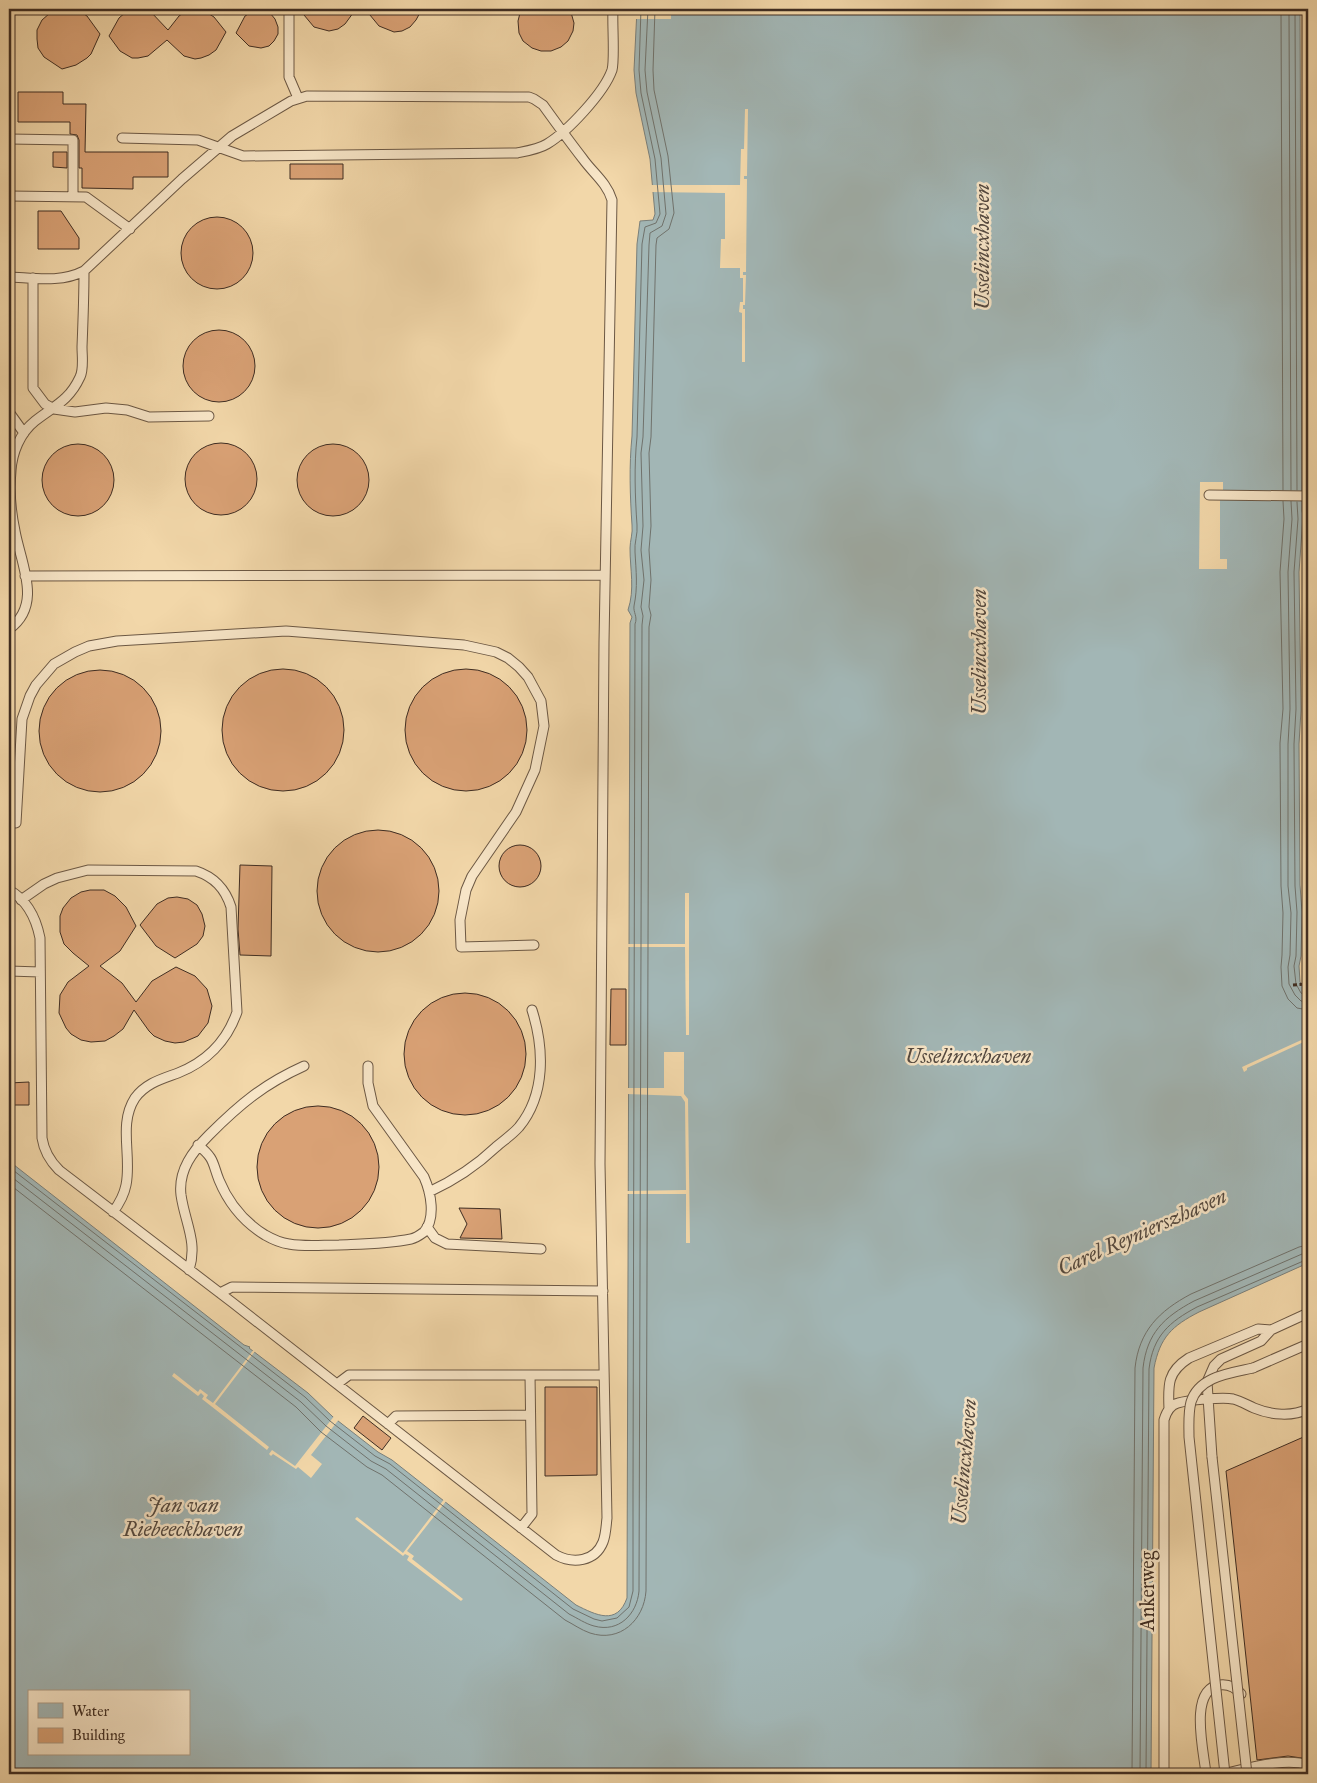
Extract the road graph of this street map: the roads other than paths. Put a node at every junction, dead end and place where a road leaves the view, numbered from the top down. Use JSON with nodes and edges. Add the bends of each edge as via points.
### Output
{"nodes":[{"id":1,"x":289,"y":9,"type":"edge"},
{"id":2,"x":612,"y":9,"type":"edge"},
{"id":3,"x":298,"y":98,"type":"junction"},
{"id":4,"x":563,"y":132,"type":"junction"},
{"id":5,"x":122,"y":138,"type":"dead end"},
{"id":6,"x":9,"y":139,"type":"edge"},
{"id":7,"x":218,"y":147,"type":"junction"},
{"id":8,"x":9,"y":196,"type":"edge"},
{"id":9,"x":73,"y":197,"type":"junction"},
{"id":10,"x":130,"y":229,"type":"junction"},
{"id":11,"x":84,"y":271,"type":"junction"},
{"id":12,"x":9,"y":277,"type":"edge"},
{"id":13,"x":34,"y":278,"type":"junction"},
{"id":14,"x":9,"y":310,"type":"edge"},
{"id":15,"x":54,"y":409,"type":"junction"},
{"id":16,"x":9,"y":412,"type":"edge"},
{"id":17,"x":209,"y":416,"type":"dead end"},
{"id":18,"x":24,"y":433,"type":"junction"},
{"id":19,"x":1209,"y":496,"type":"dead end"},
{"id":20,"x":1308,"y":496,"type":"edge"},
{"id":21,"x":605,"y":575,"type":"junction"},
{"id":22,"x":25,"y":576,"type":"junction"},
{"id":23,"x":9,"y":629,"type":"edge"},
{"id":24,"x":9,"y":777,"type":"edge"},
{"id":25,"x":18,"y":781,"type":"junction"},
{"id":26,"x":16,"y":823,"type":"dead end"},
{"id":27,"x":9,"y":890,"type":"edge"},
{"id":28,"x":22,"y":900,"type":"junction"},
{"id":29,"x":534,"y":945,"type":"dead end"},
{"id":30,"x":9,"y":972,"type":"edge"},
{"id":31,"x":40,"y":972,"type":"junction"},
{"id":32,"x":532,"y":1010,"type":"dead end"},
{"id":33,"x":304,"y":1066,"type":"dead end"},
{"id":34,"x":368,"y":1066,"type":"dead end"},
{"id":35,"x":198,"y":1145,"type":"junction"},
{"id":36,"x":430,"y":1192,"type":"junction"},
{"id":37,"x":113,"y":1212,"type":"junction"},
{"id":38,"x":427,"y":1227,"type":"junction"},
{"id":39,"x":541,"y":1249,"type":"dead end"},
{"id":40,"x":189,"y":1270,"type":"junction"},
{"id":41,"x":603,"y":1291,"type":"junction"},
{"id":42,"x":220,"y":1293,"type":"junction"},
{"id":43,"x":1308,"y":1313,"type":"edge"},
{"id":44,"x":1271,"y":1330,"type":"junction"},
{"id":45,"x":1308,"y":1344,"type":"edge"},
{"id":46,"x":530,"y":1375,"type":"junction"},
{"id":47,"x":604,"y":1375,"type":"junction"},
{"id":48,"x":337,"y":1384,"type":"junction"},
{"id":49,"x":1208,"y":1400,"type":"junction"},
{"id":50,"x":1169,"y":1409,"type":"junction"},
{"id":51,"x":1308,"y":1410,"type":"edge"},
{"id":52,"x":530,"y":1416,"type":"junction"},
{"id":53,"x":388,"y":1424,"type":"junction"},
{"id":54,"x":521,"y":1528,"type":"junction"},
{"id":55,"x":1308,"y":1765,"type":"edge"},
{"id":56,"x":1248,"y":1773,"type":"edge"},
{"id":57,"x":1164,"y":1774,"type":"edge"},
{"id":58,"x":1206,"y":1774,"type":"edge"},
{"id":59,"x":1223,"y":1774,"type":"edge"}],
"edges":[{"from":1,"to":3,"type":"lane","via":[[289,77]]},
{"from":2,"to":4,"type":"lane","via":[[612,68],[599,92]]},
{"from":3,"to":4,"type":"lane","via":[[529,97],[543,106]]},
{"from":3,"to":7,"type":"lane"},
{"from":4,"to":7,"type":"lane","via":[[545,146],[518,153],[244,156]]},
{"from":4,"to":21,"type":"lane","via":[[603,181],[612,200]]},
{"from":5,"to":7,"type":"lane","via":[[198,140]]},
{"from":6,"to":9,"type":"lane","via":[[73,140]]},
{"from":7,"to":10,"type":"lane"},
{"from":8,"to":9,"type":"lane"},
{"from":9,"to":10,"type":"lane","via":[[86,197]]},
{"from":10,"to":11,"type":"lane"},
{"from":11,"to":13,"type":"lane","via":[[58,280]]},
{"from":11,"to":15,"type":"lane","via":[[81,374],[72,392]]},
{"from":12,"to":13,"type":"lane"},
{"from":12,"to":14,"type":"lane"},
{"from":13,"to":15,"type":"lane","via":[[33,388],[45,404]]},
{"from":15,"to":17,"type":"lane","via":[[75,412],[106,408],[150,417]]},
{"from":15,"to":18,"type":"lane"},
{"from":16,"to":18,"type":"lane"},
{"from":18,"to":22,"type":"lane","via":[[12,459],[11,502]]},
{"from":19,"to":20,"type":"lane"},
{"from":21,"to":22,"type":"lane"},
{"from":21,"to":41,"type":"lane","via":[[600,1164]]},
{"from":22,"to":23,"type":"lane","via":[[28,590],[26,606],[18,622]]},
{"from":24,"to":25,"type":"lane"},
{"from":25,"to":26,"type":"lane"},
{"from":25,"to":29,"type":"lane","via":[[22,719],[30,696],[54,664],[89,646],[117,641],[286,631],[464,645],[496,652],[519,667],[536,689],[543,713],[542,739],[535,770],[516,812],[469,883],[460,920],[460,947]]},
{"from":27,"to":28,"type":"lane"},
{"from":28,"to":31,"type":"lane","via":[[38,927]]},
{"from":28,"to":37,"type":"lane","via":[[44,884],[88,870],[196,871],[212,878],[229,898],[238,1012],[233,1026],[216,1049],[198,1063],[152,1083],[136,1096],[126,1122],[127,1182]]},
{"from":30,"to":31,"type":"lane"},
{"from":31,"to":37,"type":"lane","via":[[44,1147],[59,1170]]},
{"from":32,"to":36,"type":"lane","via":[[541,1046],[541,1065],[526,1118],[472,1168]]},
{"from":33,"to":35,"type":"lane","via":[[250,1097]]},
{"from":34,"to":36,"type":"lane","via":[[373,1106],[424,1177]]},
{"from":35,"to":38,"type":"lane","via":[[213,1161],[225,1192],[242,1216],[277,1241],[301,1246],[382,1243],[418,1237]]},
{"from":35,"to":40,"type":"lane","via":[[184,1169],[181,1194],[192,1237]]},
{"from":36,"to":38,"type":"lane"},
{"from":37,"to":40,"type":"lane"},
{"from":38,"to":39,"type":"lane","via":[[436,1238],[447,1244]]},
{"from":40,"to":42,"type":"lane"},
{"from":41,"to":42,"type":"lane","via":[[232,1287]]},
{"from":41,"to":47,"type":"lane"},
{"from":42,"to":48,"type":"lane"},
{"from":43,"to":44,"type":"lane","name":"Ankerweg"},
{"from":44,"to":49,"type":"lane","name":"Ankerweg","via":[[1261,1341],[1214,1366],[1207,1382]]},
{"from":44,"to":50,"type":"lane","name":"Ankerweg","via":[[1258,1329],[1181,1364],[1168,1387]]},
{"from":45,"to":59,"type":"lane","bridge":true,"via":[[1253,1368],[1211,1380],[1191,1400],[1189,1437]]},
{"from":46,"to":47,"type":"lane"},
{"from":46,"to":48,"type":"lane","via":[[348,1375]]},
{"from":46,"to":52,"type":"lane"},
{"from":47,"to":54,"type":"lane","via":[[607,1518],[602,1543],[592,1556],[584,1560],[569,1560],[556,1555]]},
{"from":48,"to":53,"type":"lane"},
{"from":49,"to":50,"type":"lane","via":[[1178,1403]]},
{"from":49,"to":51,"type":"lane","via":[[1231,1398],[1279,1414]]},
{"from":49,"to":56,"type":"lane","name":"Ankerweg","bridge":true},
{"from":50,"to":57,"type":"lane","name":"Ankerweg","via":[[1164,1420]]},
{"from":52,"to":53,"type":"lane","via":[[396,1416]]},
{"from":52,"to":54,"type":"lane","via":[[532,1514]]},
{"from":53,"to":54,"type":"lane"},
{"from":55,"to":56,"type":"lane","via":[[1292,1761]]},
{"from":56,"to":58,"type":"lane","via":[[1241,1695],[1232,1687],[1218,1685],[1206,1692],[1200,1717]]},
{"from":56,"to":59,"type":"lane"}]}
